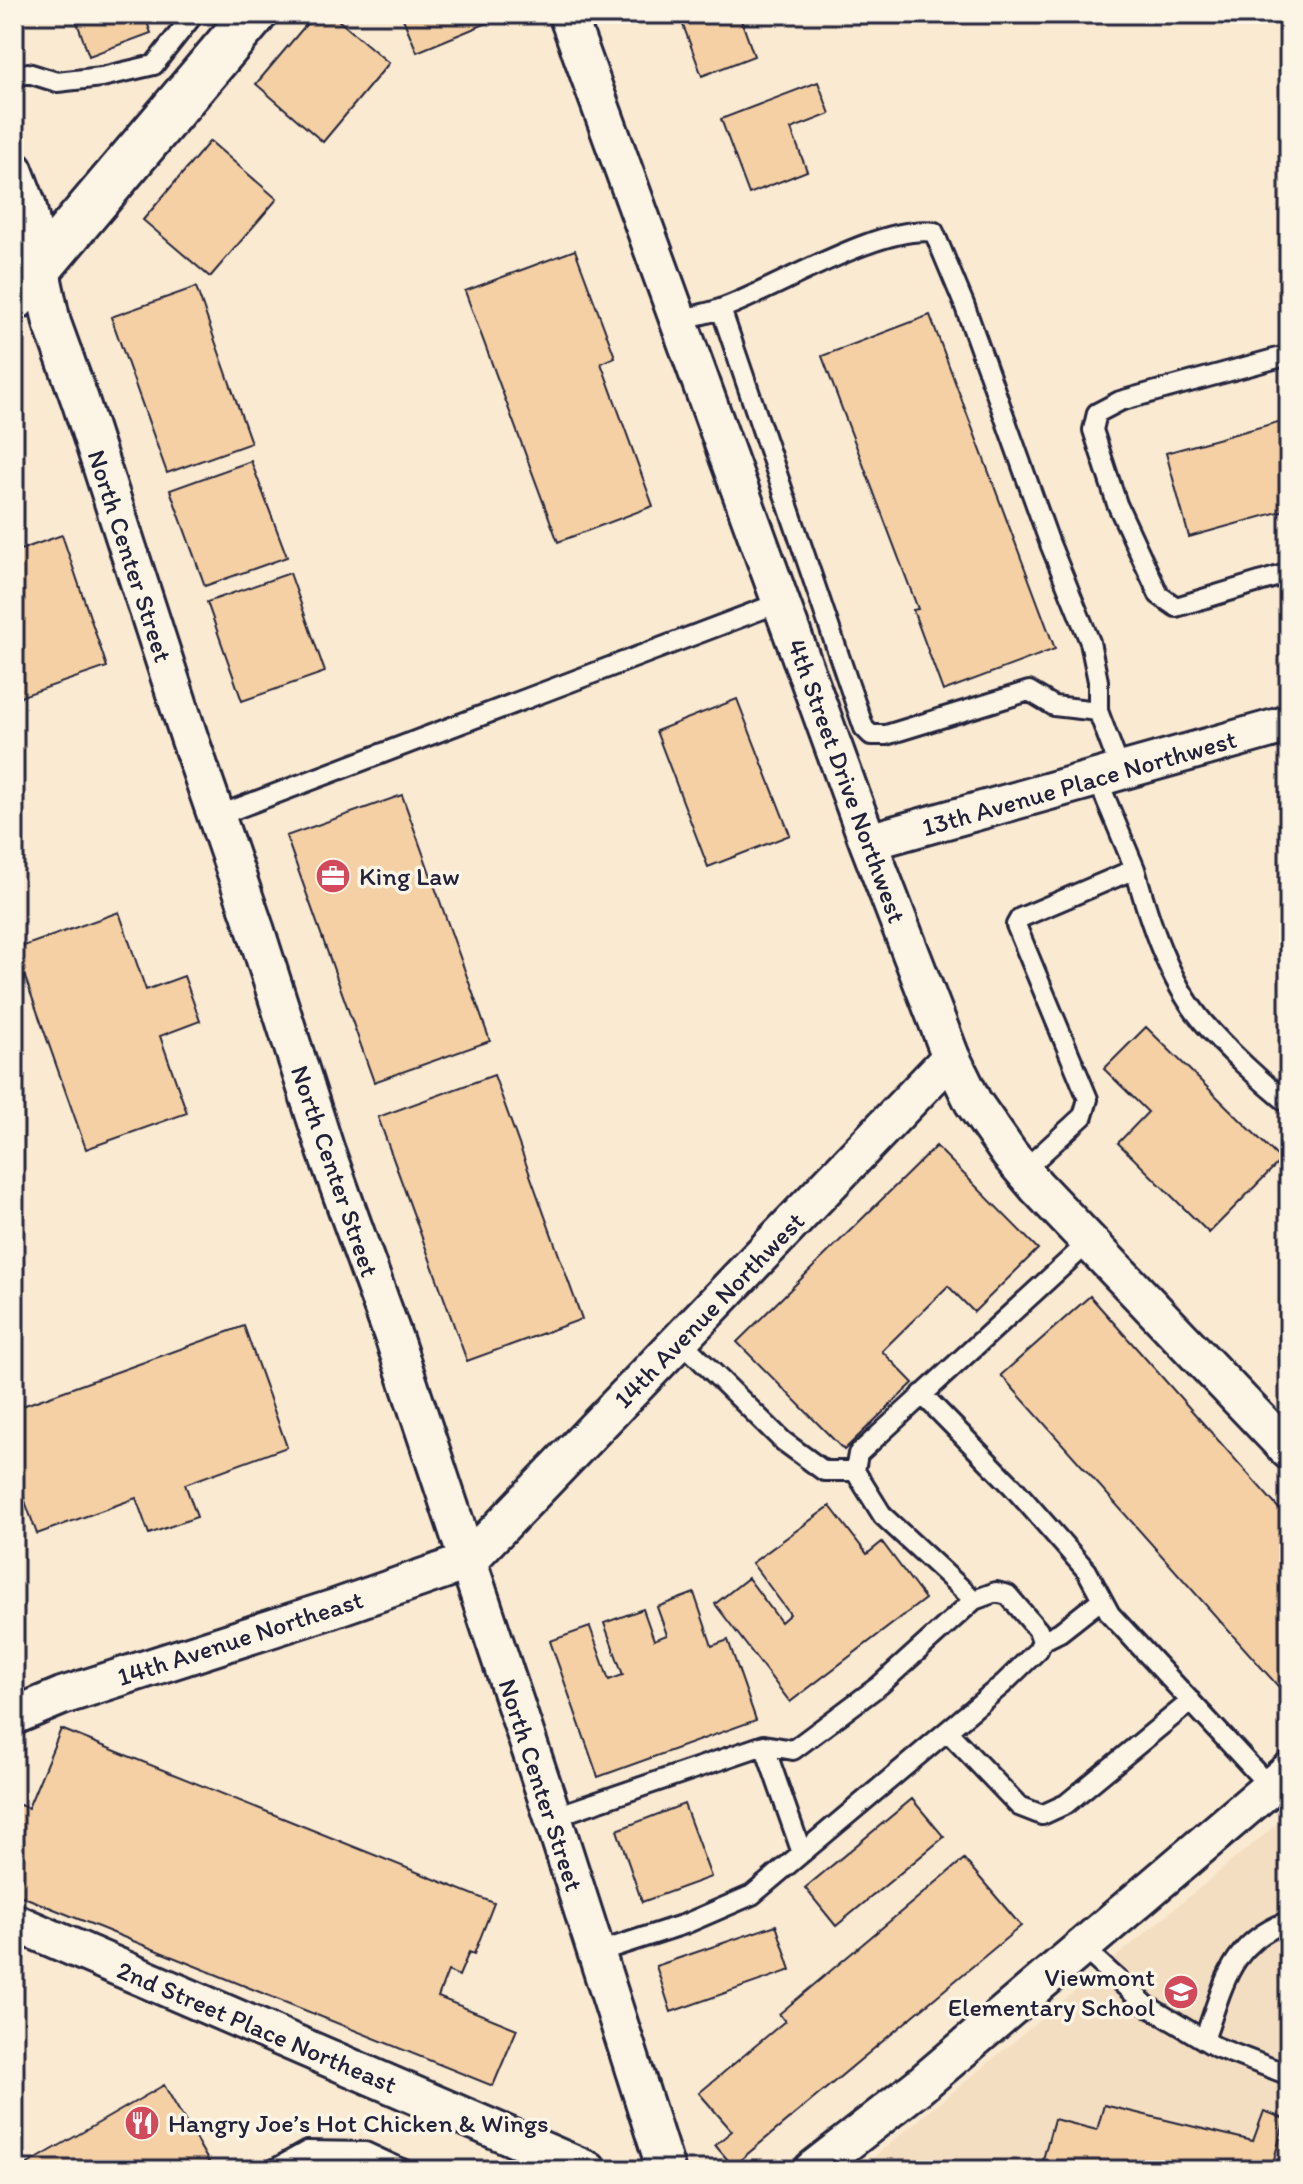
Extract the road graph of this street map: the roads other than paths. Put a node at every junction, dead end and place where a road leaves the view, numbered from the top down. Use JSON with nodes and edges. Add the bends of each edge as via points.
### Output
{"nodes":[{"id":1,"x":194,"y":14,"type":"edge"},
{"id":2,"x":254,"y":14,"type":"edge"},
{"id":3,"x":567,"y":14,"type":"edge"},
{"id":4,"x":14,"y":77,"type":"edge"},
{"id":5,"x":169,"y":81,"type":"junction"},
{"id":6,"x":14,"y":170,"type":"edge"},
{"id":7,"x":27,"y":283,"type":"edge"},
{"id":8,"x":721,"y":309,"type":"junction"},
{"id":9,"x":678,"y":320,"type":"junction"},
{"id":10,"x":1289,"y":355,"type":"edge"},
{"id":11,"x":1289,"y":573,"type":"edge"},
{"id":12,"x":781,"y":602,"type":"junction"},
{"id":13,"x":832,"y":690,"type":"junction"},
{"id":14,"x":1098,"y":711,"type":"junction"},
{"id":15,"x":1289,"y":724,"type":"edge"},
{"id":16,"x":1109,"y":775,"type":"junction"},
{"id":17,"x":217,"y":816,"type":"junction"},
{"id":18,"x":868,"y":842,"type":"junction"},
{"id":19,"x":1135,"y":869,"type":"junction"},
{"id":20,"x":951,"y":1057,"type":"junction"},
{"id":21,"x":1289,"y":1104,"type":"edge"},
{"id":22,"x":1023,"y":1171,"type":"junction"},
{"id":23,"x":1089,"y":1242,"type":"junction"},
{"id":24,"x":680,"y":1340,"type":"junction"},
{"id":25,"x":922,"y":1394,"type":"junction"},
{"id":26,"x":1289,"y":1451,"type":"edge"},
{"id":27,"x":855,"y":1471,"type":"junction"},
{"id":28,"x":467,"y":1562,"type":"junction"},
{"id":29,"x":1102,"y":1599,"type":"junction"},
{"id":30,"x":974,"y":1600,"type":"junction"},
{"id":31,"x":1042,"y":1641,"type":"junction"},
{"id":32,"x":1191,"y":1701,"type":"junction"},
{"id":33,"x":14,"y":1716,"type":"edge"},
{"id":34,"x":948,"y":1732,"type":"junction"},
{"id":35,"x":764,"y":1745,"type":"junction"},
{"id":36,"x":1280,"y":1779,"type":"edge"},
{"id":37,"x":553,"y":1817,"type":"junction"},
{"id":38,"x":802,"y":1853,"type":"junction"},
{"id":39,"x":1289,"y":1921,"type":"edge"},
{"id":40,"x":14,"y":1922,"type":"edge"},
{"id":41,"x":1083,"y":1948,"type":"junction"},
{"id":42,"x":595,"y":1953,"type":"junction"},
{"id":43,"x":1204,"y":2040,"type":"junction"},
{"id":44,"x":1289,"y":2075,"type":"edge"},
{"id":45,"x":273,"y":2170,"type":"edge"},
{"id":46,"x":404,"y":2170,"type":"edge"},
{"id":47,"x":588,"y":2170,"type":"edge"},
{"id":48,"x":666,"y":2170,"type":"edge"},
{"id":49,"x":812,"y":2170,"type":"edge"}],
"edges":[{"from":1,"to":5,"type":"lane"},
{"from":2,"to":5,"type":"main road"},
{"from":3,"to":9,"type":"street","name":"4th Street Drive Northwest"},
{"from":4,"to":5,"type":"lane","via":[[28,73],[57,82],[102,77]]},
{"from":5,"to":7,"type":"main road"},
{"from":6,"to":7,"type":"street","name":"North Center Street","via":[[27,204]]},
{"from":7,"to":17,"type":"street","name":"North Center Street","via":[[52,323]]},
{"from":8,"to":9,"type":"lane"},
{"from":8,"to":13,"type":"lane"},
{"from":8,"to":14,"type":"lane","via":[[859,248],[905,233],[934,232],[1090,642]]},
{"from":9,"to":12,"type":"street","name":"4th Street Drive Northwest"},
{"from":10,"to":11,"type":"lane","via":[[1120,401],[1097,413],[1093,430],[1117,504],[1159,595],[1176,607]]},
{"from":12,"to":13,"type":"street","name":"4th Street Drive Northwest"},
{"from":12,"to":17,"type":"lane"},
{"from":13,"to":14,"type":"lane","via":[[871,735],[886,735],[1029,691],[1054,706]]},
{"from":13,"to":18,"type":"street","name":"4th Street Drive Northwest"},
{"from":14,"to":16,"type":"lane"},
{"from":15,"to":16,"type":"street","name":"13th Avenue Place Northwest"},
{"from":16,"to":18,"type":"street","name":"13th Avenue Place Northwest"},
{"from":16,"to":19,"type":"lane"},
{"from":17,"to":28,"type":"street","name":"North Center Street"},
{"from":18,"to":20,"type":"street","name":"4th Street Drive Northwest"},
{"from":19,"to":21,"type":"lane","via":[[1172,972],[1202,1021]]},
{"from":19,"to":22,"type":"lane","via":[[1020,918],[1016,925],[1088,1099],[1083,1116]]},
{"from":20,"to":22,"type":"street","name":"4th Street Drive Northwest","via":[[973,1102]]},
{"from":20,"to":24,"type":"street","name":"14th Avenue Northwest"},
{"from":22,"to":23,"type":"street","name":"4th Street Drive Northwest"},
{"from":23,"to":25,"type":"lane"},
{"from":23,"to":26,"type":"street","name":"4th Street Drive Northwest"},
{"from":24,"to":27,"type":"lane","via":[[783,1441],[824,1471]]},
{"from":24,"to":28,"type":"street","name":"14th Avenue Northwest"},
{"from":25,"to":27,"type":"lane","via":[[858,1454]]},
{"from":25,"to":29,"type":"lane","via":[[1087,1571]]},
{"from":27,"to":30,"type":"lane","via":[[883,1516]]},
{"from":28,"to":33,"type":"street","name":"14th Avenue Northeast"},
{"from":28,"to":37,"type":"street","name":"North Center Street"},
{"from":29,"to":31,"type":"lane"},
{"from":29,"to":32,"type":"lane"},
{"from":30,"to":31,"type":"lane","via":[[996,1592],[1008,1595]]},
{"from":30,"to":35,"type":"lane","via":[[880,1685],[793,1750]]},
{"from":31,"to":34,"type":"lane"},
{"from":32,"to":34,"type":"lane","via":[[1066,1804],[1042,1815],[1019,1806]]},
{"from":32,"to":36,"type":"lane"},
{"from":34,"to":38,"type":"lane"},
{"from":35,"to":37,"type":"lane"},
{"from":35,"to":38,"type":"lane"},
{"from":36,"to":41,"type":"street"},
{"from":37,"to":42,"type":"street","name":"North Center Street"},
{"from":38,"to":42,"type":"lane","via":[[752,1895]]},
{"from":39,"to":43,"type":"lane","via":[[1253,1938],[1239,1955]]},
{"from":40,"to":47,"type":"street","name":"2nd Street Place Northeast"},
{"from":41,"to":43,"type":"lane","via":[[1146,2005]]},
{"from":41,"to":49,"type":"street"},
{"from":42,"to":48,"type":"street","name":"North Center Street"},
{"from":43,"to":44,"type":"lane"},
{"from":45,"to":46,"type":"lane","via":[[307,2151],[365,2152]]}]}
